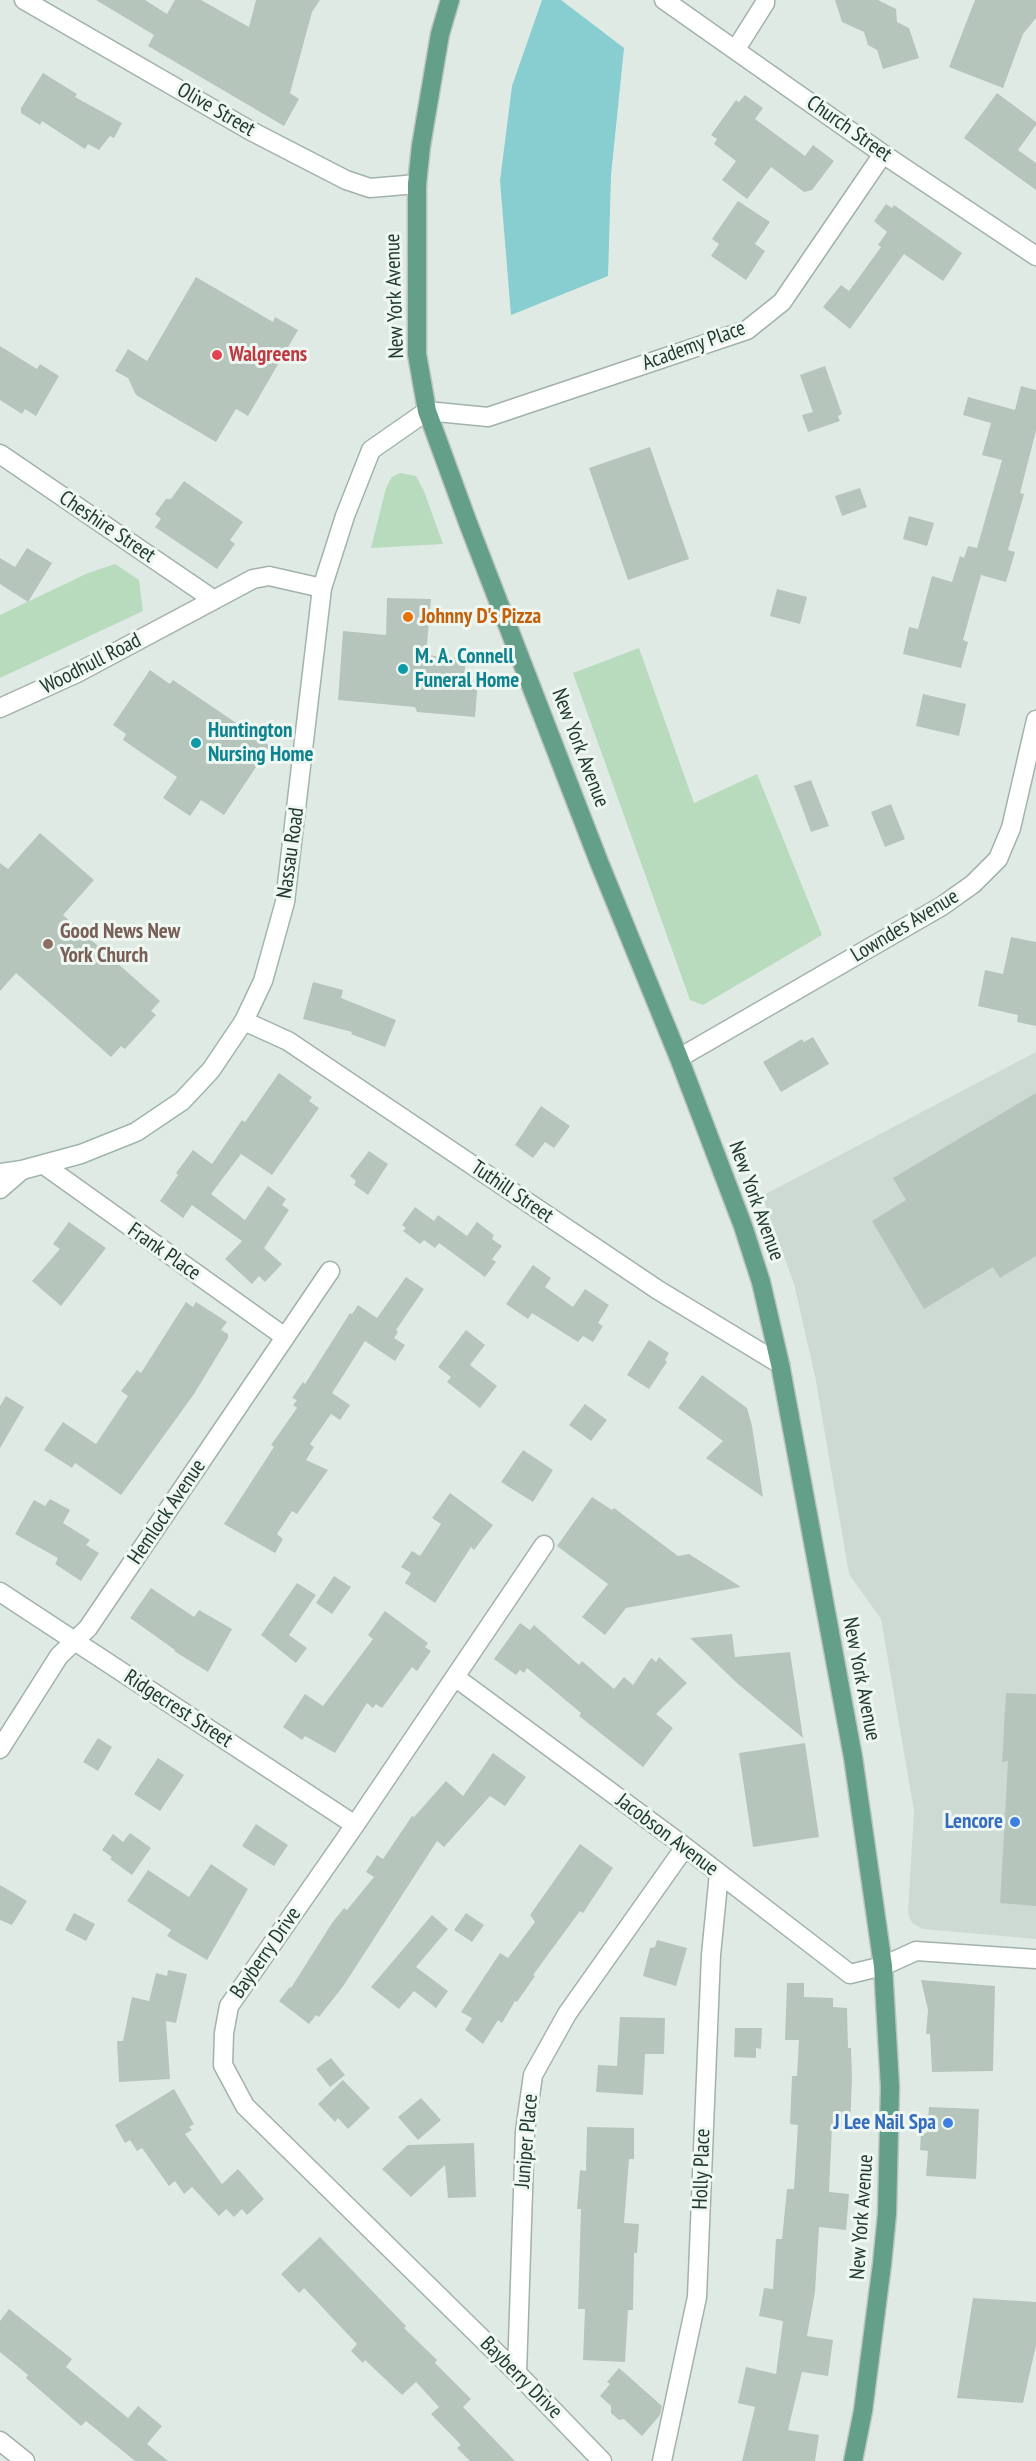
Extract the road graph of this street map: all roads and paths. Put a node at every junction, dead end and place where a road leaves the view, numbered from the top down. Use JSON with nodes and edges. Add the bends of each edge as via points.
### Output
{"nodes":[{"id":1,"x":24,"y":0,"type":"edge"},
{"id":2,"x":450,"y":0,"type":"edge"},
{"id":3,"x":664,"y":0,"type":"edge"},
{"id":4,"x":765,"y":0,"type":"edge"},
{"id":5,"x":736,"y":49,"type":"junction"},
{"id":6,"x":883,"y":154,"type":"junction"},
{"id":7,"x":417,"y":184,"type":"junction"},
{"id":8,"x":1036,"y":256,"type":"edge"},
{"id":9,"x":427,"y":411,"type":"junction"},
{"id":10,"x":0,"y":454,"type":"edge"},
{"id":11,"x":322,"y":588,"type":"junction"},
{"id":12,"x":214,"y":600,"type":"junction"},
{"id":13,"x":0,"y":708,"type":"edge"},
{"id":14,"x":1036,"y":720,"type":"edge"},
{"id":15,"x":244,"y":1022,"type":"junction"},
{"id":16,"x":679,"y":1058,"type":"junction"},
{"id":17,"x":44,"y":1165,"type":"junction"},
{"id":18,"x":22,"y":1170,"type":"junction"},
{"id":19,"x":0,"y":1173,"type":"edge"},
{"id":20,"x":0,"y":1189,"type":"edge"},
{"id":21,"x":330,"y":1271,"type":"dead end"},
{"id":22,"x":285,"y":1337,"type":"junction"},
{"id":23,"x":780,"y":1364,"type":"junction"},
{"id":24,"x":544,"y":1545,"type":"dead end"},
{"id":25,"x":0,"y":1592,"type":"edge"},
{"id":26,"x":75,"y":1641,"type":"junction"},
{"id":27,"x":455,"y":1677,"type":"junction"},
{"id":28,"x":0,"y":1749,"type":"edge"},
{"id":29,"x":355,"y":1825,"type":"junction"},
{"id":30,"x":685,"y":1847,"type":"junction"},
{"id":31,"x":718,"y":1873,"type":"junction"},
{"id":32,"x":1036,"y":1959,"type":"edge"},
{"id":33,"x":884,"y":1966,"type":"junction"},
{"id":34,"x":517,"y":2373,"type":"junction"},
{"id":35,"x":0,"y":2441,"type":"edge"},
{"id":36,"x":25,"y":2461,"type":"edge"},
{"id":37,"x":602,"y":2461,"type":"edge"},
{"id":38,"x":662,"y":2461,"type":"edge"},
{"id":39,"x":853,"y":2461,"type":"edge"}],
"edges":[{"from":1,"to":7,"type":"street","name":"Olive Street","via":[[252,131],[346,180],[370,188]]},
{"from":2,"to":7,"type":"main road","name":"New York Avenue","via":[[440,34]]},
{"from":3,"to":5,"type":"street","name":"Church Street"},
{"from":4,"to":5,"type":"street"},
{"from":5,"to":6,"type":"street","name":"Church Street"},
{"from":6,"to":8,"type":"street","name":"Church Street"},
{"from":6,"to":9,"type":"street","name":"Academy Place","via":[[782,302],[747,330],[488,417]]},
{"from":7,"to":9,"type":"main road","name":"New York Avenue","via":[[417,354]]},
{"from":9,"to":11,"type":"street","name":"Nassau Road","via":[[371,450]]},
{"from":9,"to":16,"type":"main road","name":"New York Avenue","via":[[599,862]]},
{"from":10,"to":12,"type":"street","name":"Cheshire Street"},
{"from":11,"to":12,"type":"street","name":"Woodhull Road","via":[[268,576],[253,579]]},
{"from":11,"to":15,"type":"street","name":"Nassau Road","via":[[285,902],[263,981]]},
{"from":12,"to":13,"type":"street","name":"Woodhull Road","via":[[77,673]]},
{"from":14,"to":16,"type":"street","name":"Lowndes Avenue","via":[[1011,828],[998,859],[973,884],[942,906]]},
{"from":15,"to":17,"type":"street","name":"Nassau Road","via":[[211,1071],[182,1101],[136,1132]]},
{"from":15,"to":23,"type":"street","name":"Tuthill Street","via":[[288,1041],[658,1290]]},
{"from":16,"to":23,"type":"main road","name":"New York Avenue","via":[[743,1226]]},
{"from":17,"to":18,"type":"street","name":"Nassau Road"},
{"from":17,"to":22,"type":"street","name":"Frank Place"},
{"from":18,"to":19,"type":"street"},
{"from":18,"to":20,"type":"street","name":"Nassau Road"},
{"from":21,"to":22,"type":"street","name":"Hemlock Avenue"},
{"from":22,"to":26,"type":"street","name":"Hemlock Avenue","via":[[88,1628]]},
{"from":23,"to":33,"type":"main road","name":"New York Avenue","via":[[853,1757]]},
{"from":24,"to":27,"type":"street","name":"Bayberry Drive"},
{"from":25,"to":26,"type":"street","name":"Ridgecrest Street"},
{"from":26,"to":28,"type":"street","name":"Hemlock Avenue","via":[[59,1656]]},
{"from":26,"to":29,"type":"street","name":"Ridgecrest Street"},
{"from":27,"to":29,"type":"street","name":"Bayberry Drive"},
{"from":27,"to":30,"type":"street","name":"Jacobson Avenue"},
{"from":29,"to":34,"type":"street","name":"Bayberry Drive","via":[[229,2006],[223,2065],[245,2106]]},
{"from":30,"to":31,"type":"street","name":"Jacobson Avenue"},
{"from":30,"to":34,"type":"street","name":"Juniper Place","via":[[567,2014],[533,2075],[525,2131]]},
{"from":31,"to":33,"type":"street","name":"Jacobson Avenue","via":[[850,1974]]},
{"from":31,"to":38,"type":"street","name":"Holly Place","via":[[697,2297]]},
{"from":32,"to":33,"type":"street","via":[[916,1951]]},
{"from":33,"to":39,"type":"main road","name":"New York Avenue","via":[[890,2087],[887,2214],[874,2340]]},
{"from":34,"to":37,"type":"street","name":"Bayberry Drive"},
{"from":35,"to":36,"type":"street"}]}
